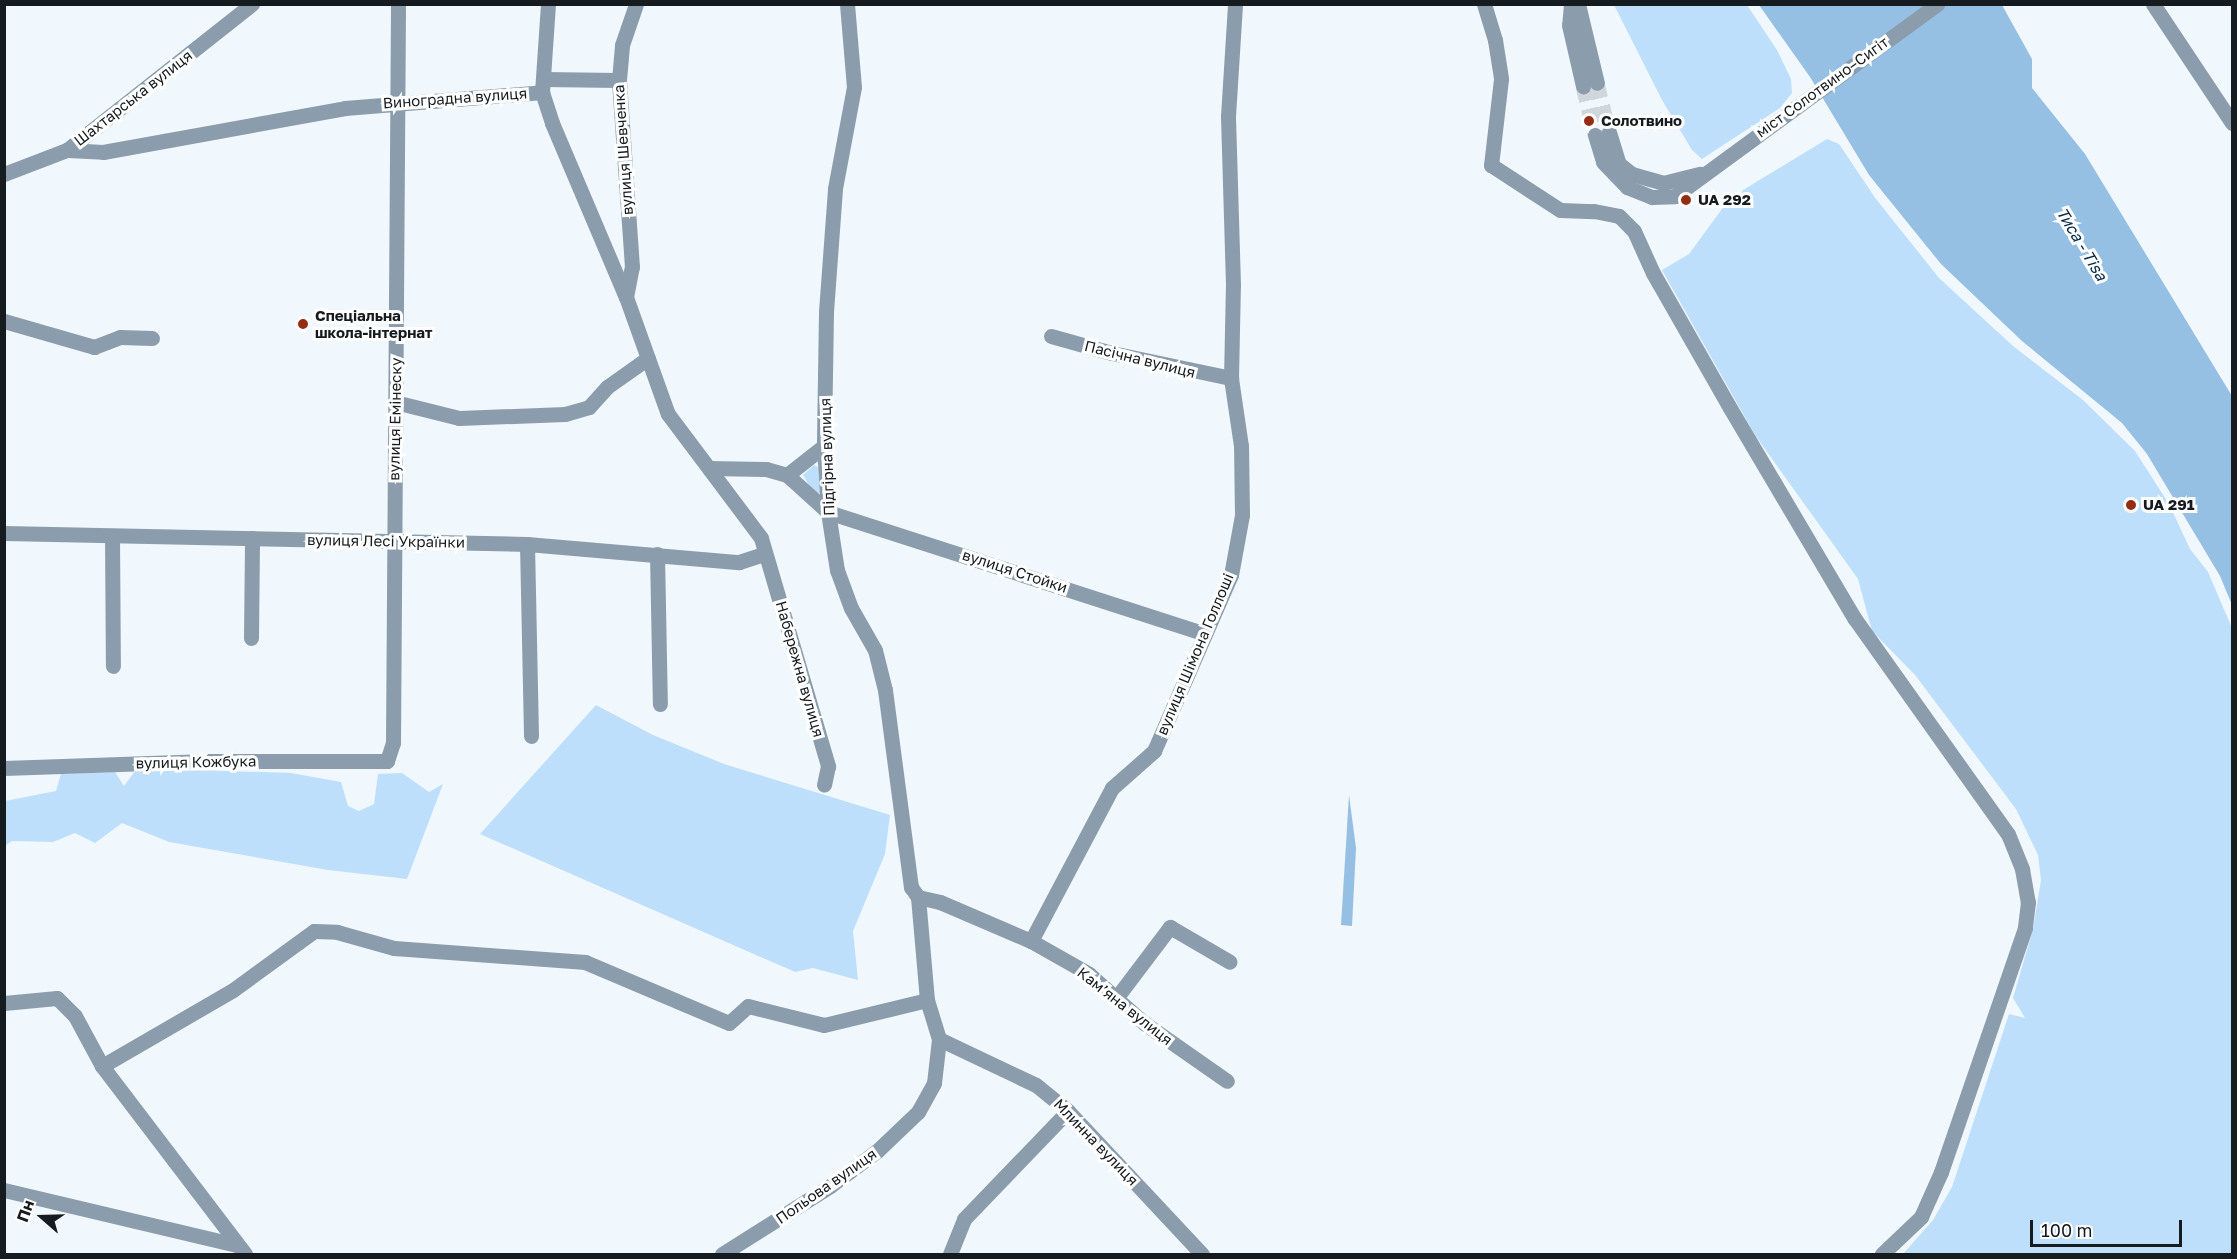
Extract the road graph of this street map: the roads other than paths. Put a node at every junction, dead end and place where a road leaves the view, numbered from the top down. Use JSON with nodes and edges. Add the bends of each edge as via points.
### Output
{"nodes":[{"id":1,"x":252,"y":4,"type":"edge"},
{"id":2,"x":398,"y":4,"type":"edge"},
{"id":3,"x":548,"y":4,"type":"edge"},
{"id":4,"x":636,"y":4,"type":"edge"},
{"id":5,"x":847,"y":4,"type":"edge"},
{"id":6,"x":1235,"y":4,"type":"edge"},
{"id":7,"x":1484,"y":4,"type":"edge"},
{"id":8,"x":1571,"y":4,"type":"edge"},
{"id":9,"x":1578,"y":4,"type":"edge"},
{"id":10,"x":2153,"y":4,"type":"edge"},
{"id":11,"x":1936,"y":5,"type":"edge"},
{"id":12,"x":619,"y":80,"type":"junction"},
{"id":13,"x":543,"y":85,"type":"junction"},
{"id":14,"x":400,"y":101,"type":"junction"},
{"id":15,"x":2232,"y":123,"type":"edge"},
{"id":16,"x":1602,"y":134,"type":"tunnel mouth"},
{"id":17,"x":67,"y":150,"type":"junction"},
{"id":18,"x":4,"y":174,"type":"edge"},
{"id":19,"x":626,"y":297,"type":"junction"},
{"id":20,"x":4,"y":321,"type":"edge"},
{"id":21,"x":1051,"y":336,"type":"dead end"},
{"id":22,"x":152,"y":338,"type":"dead end"},
{"id":23,"x":648,"y":358,"type":"junction"},
{"id":24,"x":1231,"y":378,"type":"junction"},
{"id":25,"x":395,"y":402,"type":"junction"},
{"id":26,"x":824,"y":446,"type":"junction"},
{"id":27,"x":709,"y":468,"type":"junction"},
{"id":28,"x":787,"y":475,"type":"junction"},
{"id":29,"x":828,"y":512,"type":"junction"},
{"id":30,"x":4,"y":533,"type":"edge"},
{"id":31,"x":112,"y":536,"type":"junction"},
{"id":32,"x":252,"y":538,"type":"junction"},
{"id":33,"x":393,"y":541,"type":"junction"},
{"id":34,"x":527,"y":544,"type":"junction"},
{"id":35,"x":657,"y":554,"type":"junction"},
{"id":36,"x":764,"y":554,"type":"junction"},
{"id":37,"x":1203,"y":633,"type":"junction"},
{"id":38,"x":251,"y":638,"type":"dead end"},
{"id":39,"x":113,"y":666,"type":"dead end"},
{"id":40,"x":660,"y":704,"type":"dead end"},
{"id":41,"x":531,"y":736,"type":"dead end"},
{"id":42,"x":387,"y":761,"type":"joint"},
{"id":43,"x":4,"y":768,"type":"edge"},
{"id":44,"x":824,"y":785,"type":"dead end"},
{"id":45,"x":918,"y":897,"type":"junction"},
{"id":46,"x":1031,"y":941,"type":"junction"},
{"id":47,"x":1230,"y":963,"type":"dead end"},
{"id":48,"x":1117,"y":997,"type":"junction"},
{"id":49,"x":927,"y":1000,"type":"junction"},
{"id":50,"x":4,"y":1003,"type":"edge"},
{"id":51,"x":939,"y":1039,"type":"junction"},
{"id":52,"x":102,"y":1066,"type":"junction"},
{"id":53,"x":1227,"y":1081,"type":"dead end"},
{"id":54,"x":1068,"y":1111,"type":"junction"},
{"id":55,"x":4,"y":1190,"type":"edge"},
{"id":56,"x":241,"y":1250,"type":"edge"},
{"id":57,"x":722,"y":1254,"type":"edge"},
{"id":58,"x":950,"y":1254,"type":"edge"},
{"id":59,"x":1202,"y":1254,"type":"edge"},
{"id":60,"x":1882,"y":1254,"type":"edge"}],
"edges":[{"from":1,"to":17,"type":"street","name":"Шахтарська вулиця"},
{"from":2,"to":14,"type":"street","name":"вулиця Емінеску"},
{"from":3,"to":13,"type":"street"},
{"from":4,"to":12,"type":"street","name":"вулиця Шевченка","via":[[622,45]]},
{"from":5,"to":26,"type":"street","name":"Підгірна вулиця","via":[[854,87],[835,189],[826,312]]},
{"from":6,"to":24,"type":"street","name":"вулиця Шімона Голлоші","via":[[1228,116],[1233,285]]},
{"from":7,"to":60,"type":"street","via":[[1502,79],[1491,165],[1560,210],[1619,216],[1634,231],[1718,387],[1856,620],[2008,834],[2022,869],[2028,902],[2025,928],[1941,1172],[1921,1216]]},
{"from":8,"to":9,"type":"street","via":[[1569,25],[1590,84]]},
{"from":10,"to":15,"type":"street"},
{"from":11,"to":16,"type":"street","name":"міст Солотвино–Сигіт","via":[[1706,171],[1663,183],[1632,174],[1619,164]]},
{"from":12,"to":13,"type":"street"},
{"from":12,"to":19,"type":"street","name":"вулиця Шевченка","via":[[632,267]]},
{"from":13,"to":14,"type":"street","name":"Виноградна вулиця"},
{"from":13,"to":19,"type":"street","name":"Виноградна вулиця","via":[[552,123]]},
{"from":14,"to":17,"type":"street","name":"Виноградна вулиця","via":[[103,152]]},
{"from":14,"to":25,"type":"street","name":"вулиця Емінеску"},
{"from":17,"to":18,"type":"street","name":"Шахтарська вулиця"},
{"from":19,"to":23,"type":"street","name":"Виноградна вулиця"},
{"from":20,"to":22,"type":"street","via":[[94,347],[120,338]]},
{"from":21,"to":24,"type":"street","name":"Пасічна вулиця"},
{"from":23,"to":25,"type":"street","via":[[607,387],[589,407],[565,414],[459,418]]},
{"from":23,"to":27,"type":"street","name":"Виноградна вулиця","via":[[668,414]]},
{"from":24,"to":37,"type":"street","name":"вулиця Шімона Голлоші","via":[[1241,446],[1242,515],[1231,575]]},
{"from":25,"to":33,"type":"street","name":"вулиця Емінеску"},
{"from":26,"to":28,"type":"street"},
{"from":26,"to":29,"type":"street","name":"Підгірна вулиця"},
{"from":27,"to":28,"type":"street","via":[[766,469]]},
{"from":27,"to":36,"type":"street","name":"Виноградна вулиця","via":[[744,511],[761,538]]},
{"from":28,"to":29,"type":"street"},
{"from":29,"to":37,"type":"street","name":"вулиця Стойки"},
{"from":29,"to":45,"type":"street","name":"Підгірна вулиця","via":[[837,570],[852,609],[875,650],[885,690],[911,887]]},
{"from":30,"to":31,"type":"street","name":"вулиця Лесі Українки"},
{"from":31,"to":32,"type":"street","name":"вулиця Лесі Українки"},
{"from":31,"to":39,"type":"street"},
{"from":32,"to":33,"type":"street","name":"вулиця Лесі Українки"},
{"from":32,"to":38,"type":"street"},
{"from":33,"to":34,"type":"street","name":"вулиця Лесі Українки"},
{"from":33,"to":42,"type":"street","name":"вулиця Емінеску","via":[[393,743]]},
{"from":34,"to":35,"type":"street","name":"вулиця Лесі Українки"},
{"from":34,"to":41,"type":"street"},
{"from":35,"to":36,"type":"street","name":"вулиця Лесі Українки","via":[[739,562]]},
{"from":35,"to":40,"type":"street"},
{"from":36,"to":44,"type":"street","name":"Набережна вулиця","via":[[828,766]]},
{"from":37,"to":46,"type":"street","name":"вулиця Шімона Голлоші","via":[[1154,751],[1112,788]]},
{"from":42,"to":43,"type":"street","name":"вулиця Кожбука","via":[[200,761]]},
{"from":45,"to":46,"type":"street","name":"Камʼяна вулиця","via":[[940,902]]},
{"from":45,"to":49,"type":"street","name":"Польова вулиця"},
{"from":46,"to":48,"type":"street","name":"Камʼяна вулиця","via":[[1089,974]]},
{"from":47,"to":48,"type":"street","via":[[1170,927]]},
{"from":48,"to":53,"type":"street","name":"Камʼяна вулиця","via":[[1144,1023]]},
{"from":49,"to":51,"type":"street","name":"Польова вулиця"},
{"from":49,"to":52,"type":"street","via":[[824,1025],[748,1006],[729,1023],[585,962],[394,948],[337,932],[314,931],[233,990]]},
{"from":50,"to":52,"type":"street","via":[[57,998],[75,1016]]},
{"from":51,"to":54,"type":"street","name":"Млинна вулиця","via":[[1036,1084]]},
{"from":51,"to":57,"type":"street","name":"Польова вулиця","via":[[934,1083],[918,1112],[877,1151],[830,1186]]},
{"from":52,"to":56,"type":"street"},
{"from":54,"to":58,"type":"street","via":[[964,1218]]},
{"from":54,"to":59,"type":"street","name":"Млинна вулиця"},
{"from":55,"to":56,"type":"street"}]}
